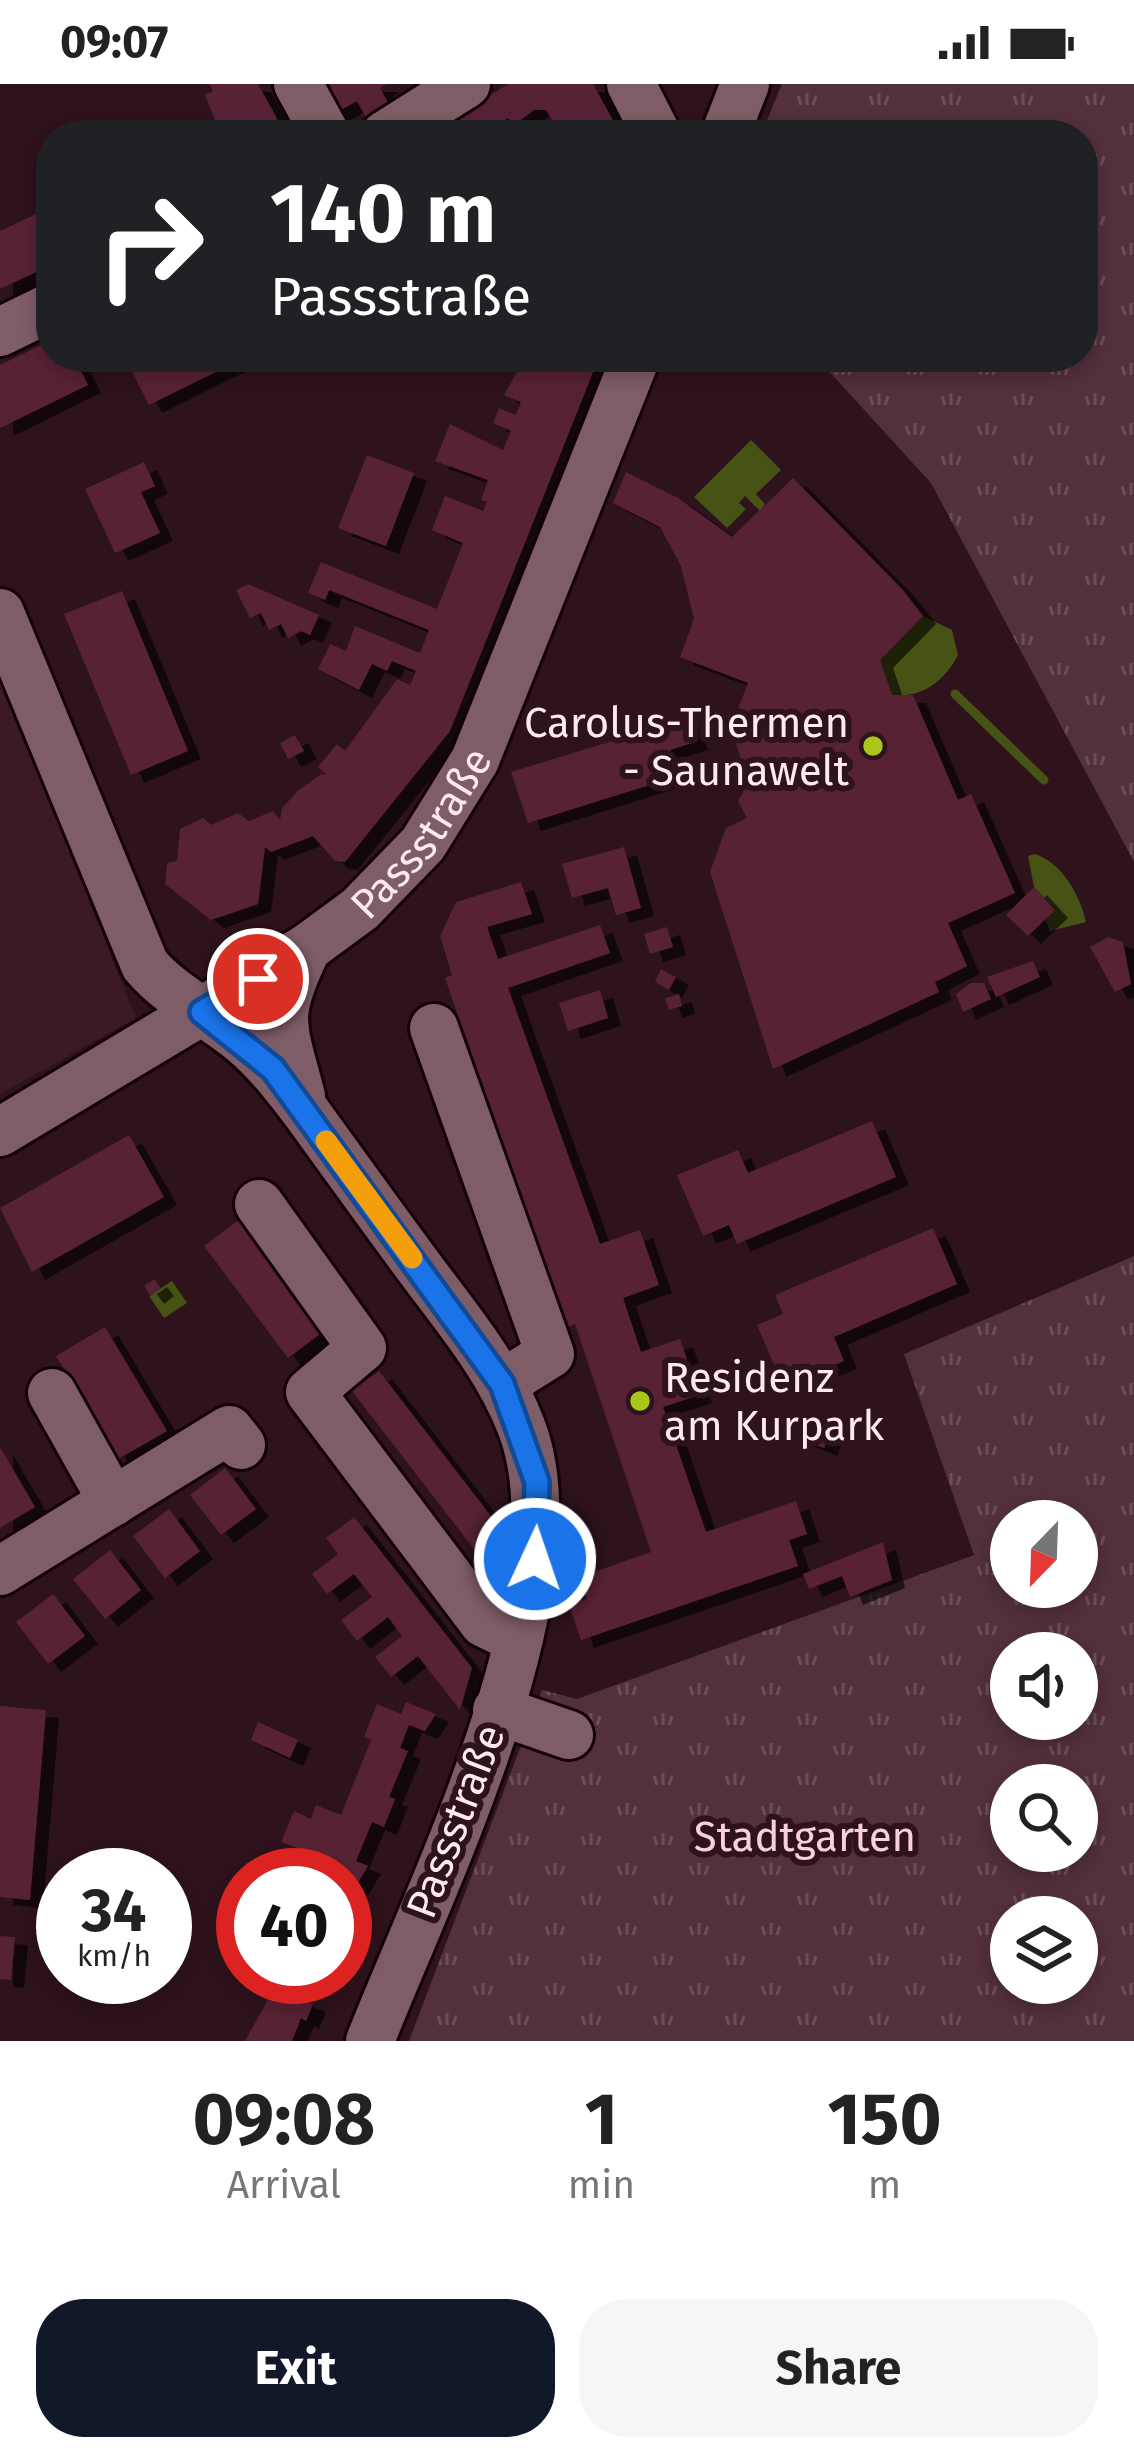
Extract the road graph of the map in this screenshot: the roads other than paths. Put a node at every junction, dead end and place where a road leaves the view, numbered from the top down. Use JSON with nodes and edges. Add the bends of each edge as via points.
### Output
{"nodes":[{"id":1,"x":298,"y":84,"type":"edge"},
{"id":2,"x":466,"y":84,"type":"edge"},
{"id":3,"x":631,"y":84,"type":"edge"},
{"id":4,"x":745,"y":84,"type":"edge"},
{"id":5,"x":318,"y":120,"type":"edge"},
{"id":6,"x":409,"y":120,"type":"edge"},
{"id":7,"x":649,"y":120,"type":"edge"},
{"id":8,"x":731,"y":120,"type":"edge"},
{"id":9,"x":36,"y":314,"type":"edge"},
{"id":10,"x":0,"y":332,"type":"edge"},
{"id":11,"x":630,"y":372,"type":"edge"},
{"id":12,"x":0,"y":613,"type":"edge"},
{"id":13,"x":307,"y":948,"type":"junction"},
{"id":14,"x":202,"y":1012,"type":"junction"},
{"id":15,"x":434,"y":1028,"type":"dead end"},
{"id":16,"x":306,"y":1112,"type":"junction"},
{"id":17,"x":0,"y":1132,"type":"edge"},
{"id":18,"x":259,"y":1204,"type":"dead end"},
{"id":19,"x":502,"y":1384,"type":"junction"},
{"id":20,"x":52,"y":1394,"type":"dead end"},
{"id":21,"x":241,"y":1444,"type":"dead end"},
{"id":22,"x":113,"y":1502,"type":"junction"},
{"id":23,"x":0,"y":1571,"type":"edge"},
{"id":24,"x":517,"y":1640,"type":"junction"},
{"id":25,"x":497,"y":1710,"type":"junction"},
{"id":26,"x":569,"y":1735,"type":"dead end"},
{"id":27,"x":370,"y":2041,"type":"edge"}],
"edges":[{"from":1,"to":5,"type":"street"},
{"from":2,"to":6,"type":"street"},
{"from":3,"to":7,"type":"street"},
{"from":4,"to":8,"type":"street"},
{"from":9,"to":10,"type":"street"},
{"from":11,"to":13,"type":"street","name":"Passstraße","via":[[475,760],[423,844],[360,909]]},
{"from":12,"to":14,"type":"street","via":[[146,965]]},
{"from":13,"to":14,"type":"street","name":"Passstraße"},
{"from":13,"to":16,"type":"street","via":[[280,1018]]},
{"from":14,"to":16,"type":"street","name":"Passstraße","via":[[273,1069]]},
{"from":14,"to":17,"type":"street"},
{"from":15,"to":19,"type":"street","via":[[550,1354]]},
{"from":16,"to":19,"type":"street","name":"Passstraße"},
{"from":18,"to":24,"type":"street","via":[[362,1348],[310,1392],[484,1623]]},
{"from":19,"to":24,"type":"street","name":"Passstraße","via":[[537,1482],[538,1534]]},
{"from":20,"to":22,"type":"street"},
{"from":21,"to":22,"type":"street","via":[[229,1430]]},
{"from":22,"to":23,"type":"street"},
{"from":24,"to":25,"type":"street","name":"Passstraße"},
{"from":25,"to":26,"type":"street"},
{"from":25,"to":27,"type":"street","name":"Passstraße"}]}
